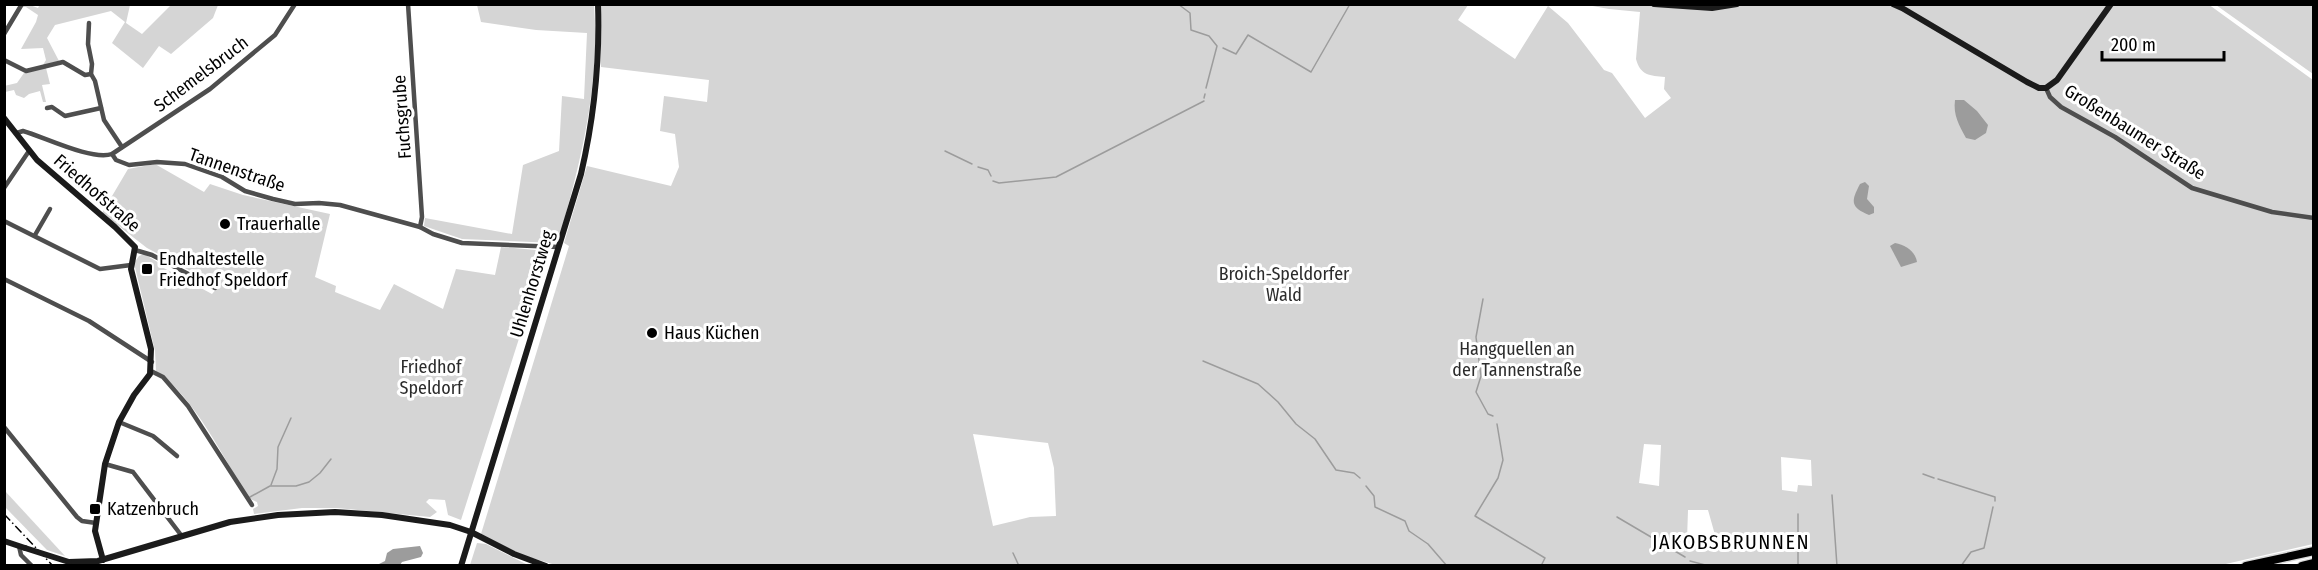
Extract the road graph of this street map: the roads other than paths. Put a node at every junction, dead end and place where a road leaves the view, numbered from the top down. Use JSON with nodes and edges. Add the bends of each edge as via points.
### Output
{"nodes":[{"id":1,"x":22,"y":4,"type":"edge"},
{"id":2,"x":295,"y":4,"type":"edge"},
{"id":3,"x":408,"y":4,"type":"edge"},
{"id":4,"x":598,"y":4,"type":"edge"},
{"id":5,"x":1654,"y":4,"type":"edge"},
{"id":6,"x":1737,"y":4,"type":"edge"},
{"id":7,"x":1893,"y":4,"type":"edge"},
{"id":8,"x":2111,"y":4,"type":"edge"},
{"id":9,"x":89,"y":23,"type":"dead end"},
{"id":10,"x":4,"y":34,"type":"edge"},
{"id":11,"x":4,"y":60,"type":"edge"},
{"id":12,"x":91,"y":74,"type":"junction"},
{"id":13,"x":2046,"y":88,"type":"junction"},
{"id":14,"x":47,"y":108,"type":"dead end"},
{"id":15,"x":101,"y":108,"type":"junction"},
{"id":16,"x":4,"y":118,"type":"edge"},
{"id":17,"x":17,"y":134,"type":"junction"},
{"id":18,"x":122,"y":147,"type":"junction"},
{"id":19,"x":29,"y":151,"type":"junction"},
{"id":20,"x":112,"y":154,"type":"junction"},
{"id":21,"x":4,"y":188,"type":"edge"},
{"id":22,"x":50,"y":209,"type":"dead end"},
{"id":23,"x":2313,"y":218,"type":"edge"},
{"id":24,"x":4,"y":221,"type":"edge"},
{"id":25,"x":420,"y":227,"type":"junction"},
{"id":26,"x":35,"y":235,"type":"junction"},
{"id":27,"x":560,"y":247,"type":"junction"},
{"id":28,"x":135,"y":250,"type":"junction"},
{"id":29,"x":131,"y":265,"type":"junction"},
{"id":30,"x":4,"y":279,"type":"edge"},
{"id":31,"x":215,"y":288,"type":"dead end"},
{"id":32,"x":152,"y":362,"type":"junction"},
{"id":33,"x":151,"y":371,"type":"junction"},
{"id":34,"x":119,"y":422,"type":"junction"},
{"id":35,"x":4,"y":428,"type":"edge"},
{"id":36,"x":177,"y":456,"type":"dead end"},
{"id":37,"x":105,"y":464,"type":"junction"},
{"id":38,"x":252,"y":505,"type":"dead end"},
{"id":39,"x":96,"y":523,"type":"junction"},
{"id":40,"x":471,"y":532,"type":"junction"},
{"id":41,"x":181,"y":535,"type":"junction"},
{"id":42,"x":4,"y":541,"type":"edge"},
{"id":43,"x":22,"y":547,"type":"junction"},
{"id":44,"x":2313,"y":551,"type":"edge"},
{"id":45,"x":103,"y":560,"type":"junction"},
{"id":46,"x":2313,"y":563,"type":"edge"},
{"id":47,"x":32,"y":566,"type":"edge"},
{"id":48,"x":461,"y":566,"type":"edge"},
{"id":49,"x":546,"y":566,"type":"edge"},
{"id":50,"x":2246,"y":566,"type":"edge"},
{"id":51,"x":2302,"y":566,"type":"edge"}],
"edges":[{"from":1,"to":10,"type":"street"},
{"from":2,"to":18,"type":"street","name":"Schemelsbruch","via":[[275,35],[210,89]]},
{"from":3,"to":25,"type":"street","name":"Fuchsgrube"},
{"from":4,"to":27,"type":"street","name":"Uhlenhorstweg","via":[[597,75],[589,137]]},
{"from":5,"to":6,"type":"street","via":[[1712,8]]},
{"from":7,"to":13,"type":"street","name":"Großenbaumer Straße","via":[[2027,82]]},
{"from":8,"to":13,"type":"street","via":[[2056,80]]},
{"from":9,"to":12,"type":"street"},
{"from":11,"to":12,"type":"street","via":[[26,71],[63,62],[85,75]]},
{"from":12,"to":15,"type":"street"},
{"from":13,"to":23,"type":"street","name":"Großenbaumer Straße","via":[[2061,107],[2192,188],[2272,212]]},
{"from":14,"to":15,"type":"street","via":[[65,116]]},
{"from":15,"to":18,"type":"street","via":[[104,120]]},
{"from":16,"to":17,"type":"street","name":"Friedhofstraße"},
{"from":17,"to":19,"type":"street","name":"Friedhofstraße"},
{"from":17,"to":20,"type":"street","name":"Tannenstraße","via":[[23,131],[90,153]]},
{"from":18,"to":20,"type":"street","name":"Schemelsbruch"},
{"from":19,"to":21,"type":"street"},
{"from":19,"to":28,"type":"street","name":"Friedhofstraße","via":[[132,243]]},
{"from":20,"to":25,"type":"street","name":"Tannenstraße","via":[[129,165],[185,164],[273,200],[340,205]]},
{"from":22,"to":26,"type":"street"},
{"from":24,"to":26,"type":"street"},
{"from":25,"to":27,"type":"street","name":"Tannenstraße","via":[[462,243]]},
{"from":26,"to":29,"type":"street","via":[[99,269]]},
{"from":27,"to":40,"type":"street","name":"Uhlenhorstweg"},
{"from":28,"to":29,"type":"street"},
{"from":28,"to":31,"type":"street","name":"Friedhofstraße"},
{"from":29,"to":32,"type":"street"},
{"from":30,"to":32,"type":"street","via":[[89,321]]},
{"from":32,"to":33,"type":"street"},
{"from":33,"to":34,"type":"street"},
{"from":33,"to":38,"type":"street","via":[[163,377],[188,406]]},
{"from":34,"to":36,"type":"street","via":[[153,436]]},
{"from":34,"to":37,"type":"street"},
{"from":35,"to":39,"type":"street","via":[[76,517]]},
{"from":37,"to":39,"type":"street"},
{"from":37,"to":41,"type":"street","via":[[133,472]]},
{"from":39,"to":45,"type":"street"},
{"from":40,"to":41,"type":"street","via":[[432,521],[335,512],[251,518]]},
{"from":40,"to":48,"type":"street","name":"Uhlenhorstweg"},
{"from":40,"to":49,"type":"street"},
{"from":41,"to":45,"type":"street"},
{"from":42,"to":43,"type":"street"},
{"from":43,"to":45,"type":"street","bridge":true,"via":[[69,562]]},
{"from":43,"to":47,"type":"street","via":[[21,555]]},
{"from":44,"to":50,"type":"highway"},
{"from":46,"to":51,"type":"highway"}]}
